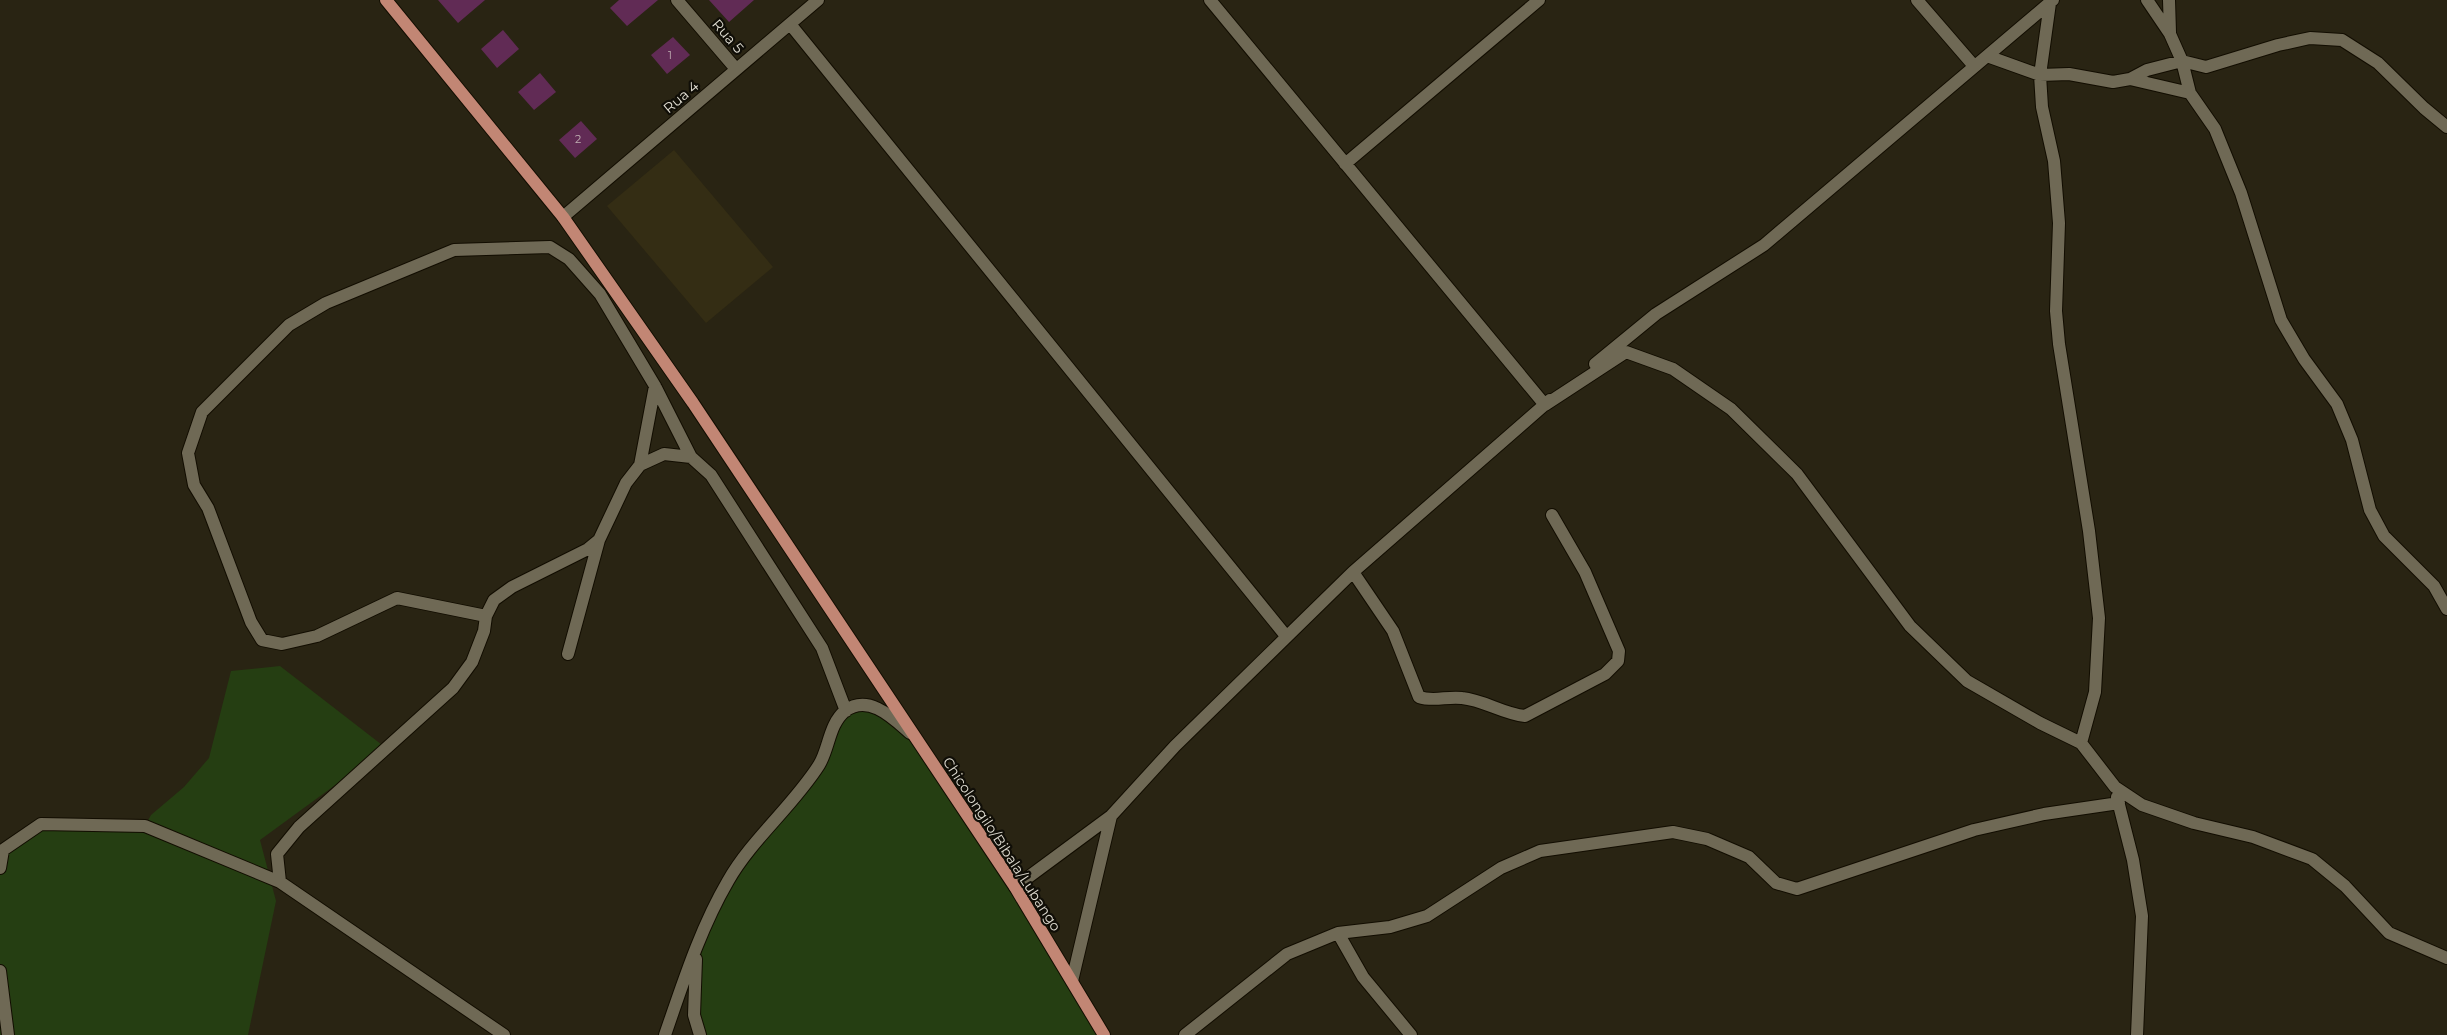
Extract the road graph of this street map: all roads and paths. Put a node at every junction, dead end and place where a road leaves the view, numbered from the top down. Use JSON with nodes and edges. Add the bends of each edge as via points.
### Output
{"nodes":[{"id":1,"x":386,"y":0,"type":"edge"},
{"id":2,"x":677,"y":0,"type":"edge"},
{"id":3,"x":818,"y":0,"type":"edge"},
{"id":4,"x":1210,"y":0,"type":"edge"},
{"id":5,"x":1917,"y":0,"type":"edge"},
{"id":6,"x":2147,"y":0,"type":"edge"},
{"id":7,"x":2169,"y":0,"type":"edge"},
{"id":8,"x":1532,"y":2,"type":"edge"},
{"id":9,"x":2051,"y":2,"type":"edge"},
{"id":10,"x":790,"y":24,"type":"junction"},
{"id":11,"x":2170,"y":34,"type":"junction"},
{"id":12,"x":1986,"y":56,"type":"junction"},
{"id":13,"x":2182,"y":61,"type":"junction"},
{"id":14,"x":1974,"y":66,"type":"junction"},
{"id":15,"x":736,"y":69,"type":"junction"},
{"id":16,"x":2040,"y":75,"type":"junction"},
{"id":17,"x":2130,"y":79,"type":"junction"},
{"id":18,"x":2190,"y":93,"type":"junction"},
{"id":19,"x":2447,"y":127,"type":"edge"},
{"id":20,"x":1345,"y":164,"type":"junction"},
{"id":21,"x":562,"y":217,"type":"junction"},
{"id":22,"x":655,"y":386,"type":"junction"},
{"id":23,"x":1544,"y":405,"type":"junction"},
{"id":24,"x":691,"y":457,"type":"junction"},
{"id":25,"x":640,"y":465,"type":"junction"},
{"id":26,"x":1552,"y":515,"type":"dead end"},
{"id":27,"x":599,"y":540,"type":"junction"},
{"id":28,"x":1353,"y":572,"type":"junction"},
{"id":29,"x":2447,"y":608,"type":"edge"},
{"id":30,"x":486,"y":616,"type":"junction"},
{"id":31,"x":1286,"y":636,"type":"junction"},
{"id":32,"x":568,"y":654,"type":"dead end"},
{"id":33,"x":846,"y":710,"type":"junction"},
{"id":34,"x":914,"y":737,"type":"junction"},
{"id":35,"x":2081,"y":743,"type":"junction"},
{"id":36,"x":2115,"y":787,"type":"junction"},
{"id":37,"x":2119,"y":803,"type":"junction"},
{"id":38,"x":1111,"y":816,"type":"junction"},
{"id":39,"x":0,"y":868,"type":"edge"},
{"id":40,"x":280,"y":882,"type":"junction"},
{"id":41,"x":1015,"y":887,"type":"junction"},
{"id":42,"x":1338,"y":933,"type":"junction"},
{"id":43,"x":696,"y":947,"type":"junction"},
{"id":44,"x":2447,"y":958,"type":"edge"},
{"id":45,"x":0,"y":971,"type":"edge"},
{"id":46,"x":1072,"y":981,"type":"junction"},
{"id":47,"x":8,"y":1035,"type":"edge"},
{"id":48,"x":504,"y":1035,"type":"edge"},
{"id":49,"x":665,"y":1035,"type":"edge"},
{"id":50,"x":700,"y":1035,"type":"edge"},
{"id":51,"x":1104,"y":1035,"type":"edge"},
{"id":52,"x":1185,"y":1035,"type":"edge"},
{"id":53,"x":1411,"y":1035,"type":"edge"},
{"id":54,"x":2137,"y":1035,"type":"edge"}],
"edges":[{"from":1,"to":21,"type":"main road","name":"Chicolongilo/Bibala/Lubango"},
{"from":2,"to":15,"type":"street","name":"Rua 5"},
{"from":3,"to":10,"type":"street","name":"Rua 4"},
{"from":4,"to":20,"type":"street"},
{"from":5,"to":14,"type":"street"},
{"from":6,"to":11,"type":"street"},
{"from":7,"to":11,"type":"street"},
{"from":8,"to":20,"type":"street"},
{"from":9,"to":12,"type":"street"},
{"from":9,"to":16,"type":"street"},
{"from":10,"to":15,"type":"street","name":"Rua 4"},
{"from":10,"to":31,"type":"street"},
{"from":11,"to":13,"type":"street"},
{"from":12,"to":14,"type":"street"},
{"from":12,"to":16,"type":"street"},
{"from":13,"to":17,"type":"street","via":[[2147,70]]},
{"from":13,"to":18,"type":"street"},
{"from":13,"to":19,"type":"street","via":[[2206,67],[2310,38],[2342,40],[2378,63]]},
{"from":14,"to":23,"type":"street","via":[[1764,245],[1656,314]]},
{"from":15,"to":21,"type":"street","name":"Rua 4"},
{"from":16,"to":17,"type":"street","via":[[2069,74],[2113,82]]},
{"from":16,"to":35,"type":"street","via":[[2042,107],[2054,161],[2059,223],[2056,311],[2059,344],[2099,618],[2095,692]]},
{"from":17,"to":18,"type":"street"},
{"from":18,"to":29,"type":"street","via":[[2215,129],[2241,193],[2281,320],[2304,359],[2338,404],[2352,440],[2370,510],[2384,536],[2434,586]]},
{"from":20,"to":23,"type":"street"},
{"from":21,"to":34,"type":"main road","name":"Chicolongilo/Bibala/Lubango","via":[[694,403]]},
{"from":22,"to":24,"type":"street"},
{"from":22,"to":25,"type":"street"},
{"from":22,"to":30,"type":"street","via":[[600,294],[568,258],[550,247],[454,250],[326,303],[289,325],[202,412],[188,453],[194,485],[208,508],[251,622],[262,640],[282,644],[317,636],[397,598]]},
{"from":23,"to":28,"type":"street"},
{"from":23,"to":35,"type":"street","via":[[1626,352],[1673,368],[1732,409],[1797,474],[1910,626],[1967,681]]},
{"from":24,"to":25,"type":"street","via":[[664,454]]},
{"from":24,"to":33,"type":"street","via":[[712,475],[822,648]]},
{"from":25,"to":27,"type":"street","via":[[626,483]]},
{"from":26,"to":28,"type":"street","via":[[1585,572],[1619,651],[1618,661],[1604,674],[1525,716],[1461,697],[1428,700],[1419,696],[1393,632]]},
{"from":27,"to":30,"type":"street","via":[[588,549],[512,587],[494,600]]},
{"from":27,"to":32,"type":"street"},
{"from":28,"to":31,"type":"street"},
{"from":30,"to":40,"type":"street","via":[[472,662],[453,688],[299,827],[277,854]]},
{"from":31,"to":38,"type":"street","via":[[1175,746]]},
{"from":33,"to":34,"type":"street","via":[[864,705],[885,711]]},
{"from":33,"to":43,"type":"street","via":[[835,723],[820,764],[728,880]]},
{"from":34,"to":41,"type":"main road","name":"Chicolongilo/Bibala/Lubango"},
{"from":35,"to":36,"type":"street"},
{"from":36,"to":37,"type":"street"},
{"from":36,"to":44,"type":"street","via":[[2142,805],[2194,823],[2253,837],[2312,859],[2345,886],[2389,933]]},
{"from":37,"to":42,"type":"street","via":[[2044,814],[1974,830],[1797,890],[1776,882],[1749,857],[1707,839],[1673,832],[1540,850],[1501,868],[1427,916],[1390,927]]},
{"from":37,"to":54,"type":"street","via":[[2142,916]]},
{"from":38,"to":41,"type":"street"},
{"from":38,"to":46,"type":"street"},
{"from":39,"to":40,"type":"street","via":[[3,850],[41,824],[145,826]]},
{"from":40,"to":48,"type":"street"},
{"from":41,"to":46,"type":"main road","name":"Chicolongilo/Bibala/Lubango"},
{"from":42,"to":52,"type":"street","via":[[1287,954]]},
{"from":42,"to":53,"type":"street","via":[[1363,978]]},
{"from":43,"to":49,"type":"street"},
{"from":43,"to":50,"type":"street","via":[[694,1016]]},
{"from":45,"to":47,"type":"street"},
{"from":46,"to":51,"type":"main road","name":"Chicolongilo/Bibala/Lubango"}]}
